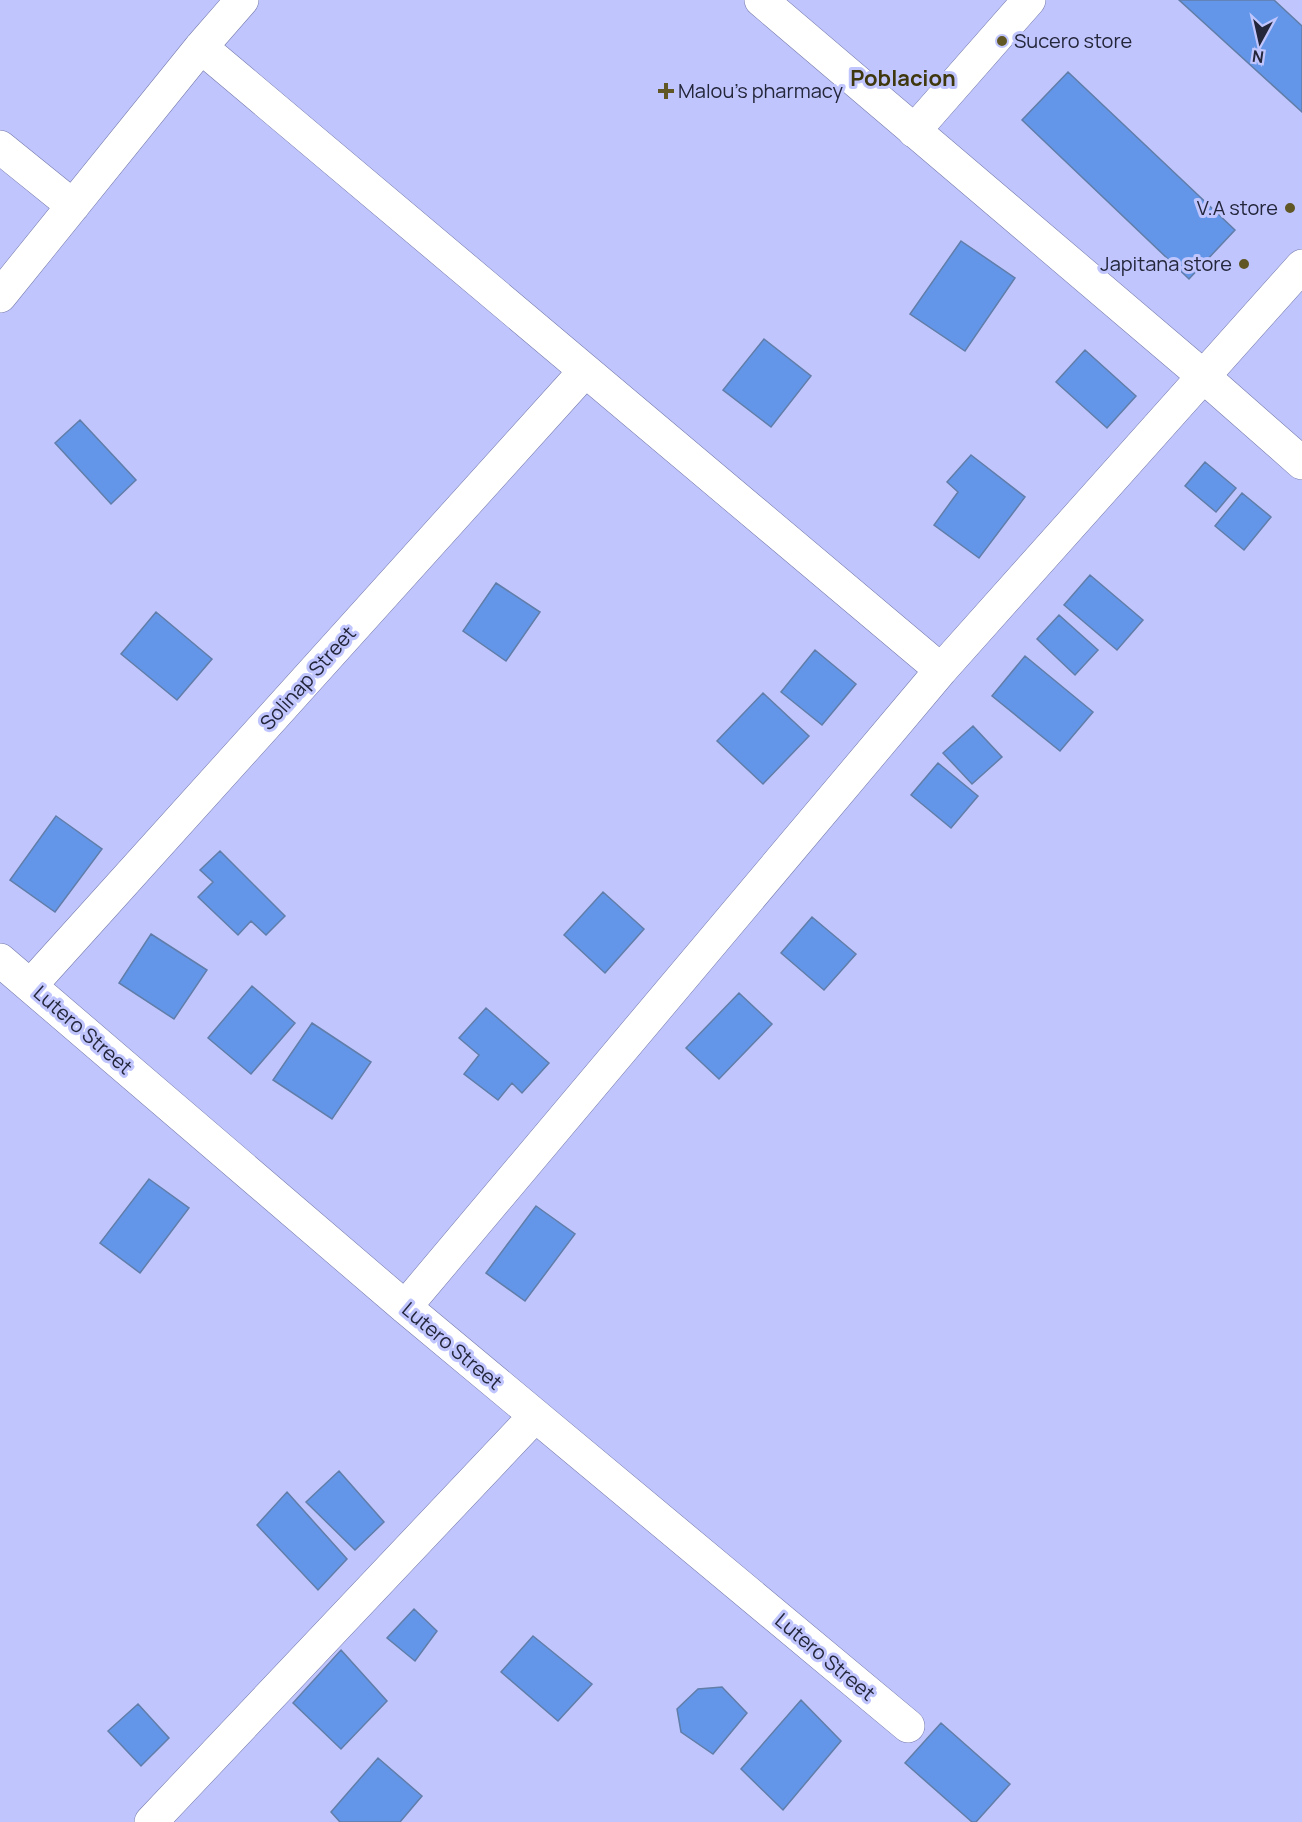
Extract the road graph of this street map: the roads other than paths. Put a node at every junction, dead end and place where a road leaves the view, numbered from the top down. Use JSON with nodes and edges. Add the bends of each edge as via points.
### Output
{"nodes":[{"id":1,"x":242,"y":0,"type":"edge"},
{"id":2,"x":761,"y":0,"type":"edge"},
{"id":3,"x":1029,"y":0,"type":"edge"},
{"id":4,"x":201,"y":47,"type":"junction"},
{"id":5,"x":914,"y":131,"type":"junction"},
{"id":6,"x":0,"y":147,"type":"edge"},
{"id":7,"x":73,"y":206,"type":"junction"},
{"id":8,"x":1302,"y":266,"type":"edge"},
{"id":9,"x":0,"y":297,"type":"edge"},
{"id":10,"x":585,"y":371,"type":"junction"},
{"id":11,"x":1203,"y":376,"type":"junction"},
{"id":12,"x":1302,"y":463,"type":"edge"},
{"id":13,"x":941,"y":670,"type":"junction"},
{"id":14,"x":0,"y":960,"type":"edge"},
{"id":15,"x":31,"y":985,"type":"junction"},
{"id":16,"x":405,"y":1307,"type":"junction"},
{"id":17,"x":535,"y":1416,"type":"junction"},
{"id":18,"x":908,"y":1726,"type":"dead end"},
{"id":19,"x":151,"y":1822,"type":"edge"}],
"edges":[{"from":1,"to":4,"type":"street"},
{"from":2,"to":5,"type":"street"},
{"from":3,"to":5,"type":"street"},
{"from":4,"to":7,"type":"street"},
{"from":4,"to":10,"type":"street"},
{"from":5,"to":11,"type":"street"},
{"from":6,"to":7,"type":"street"},
{"from":7,"to":9,"type":"street"},
{"from":8,"to":11,"type":"street"},
{"from":10,"to":13,"type":"street"},
{"from":10,"to":15,"type":"street","name":"Solinap Street"},
{"from":11,"to":12,"type":"street"},
{"from":11,"to":13,"type":"street"},
{"from":13,"to":16,"type":"street"},
{"from":14,"to":15,"type":"street","name":"Lutero Street"},
{"from":15,"to":16,"type":"street","name":"Lutero Street"},
{"from":16,"to":17,"type":"street","name":"Lutero Street"},
{"from":17,"to":18,"type":"street","name":"Lutero Street"},
{"from":17,"to":19,"type":"street"}]}
